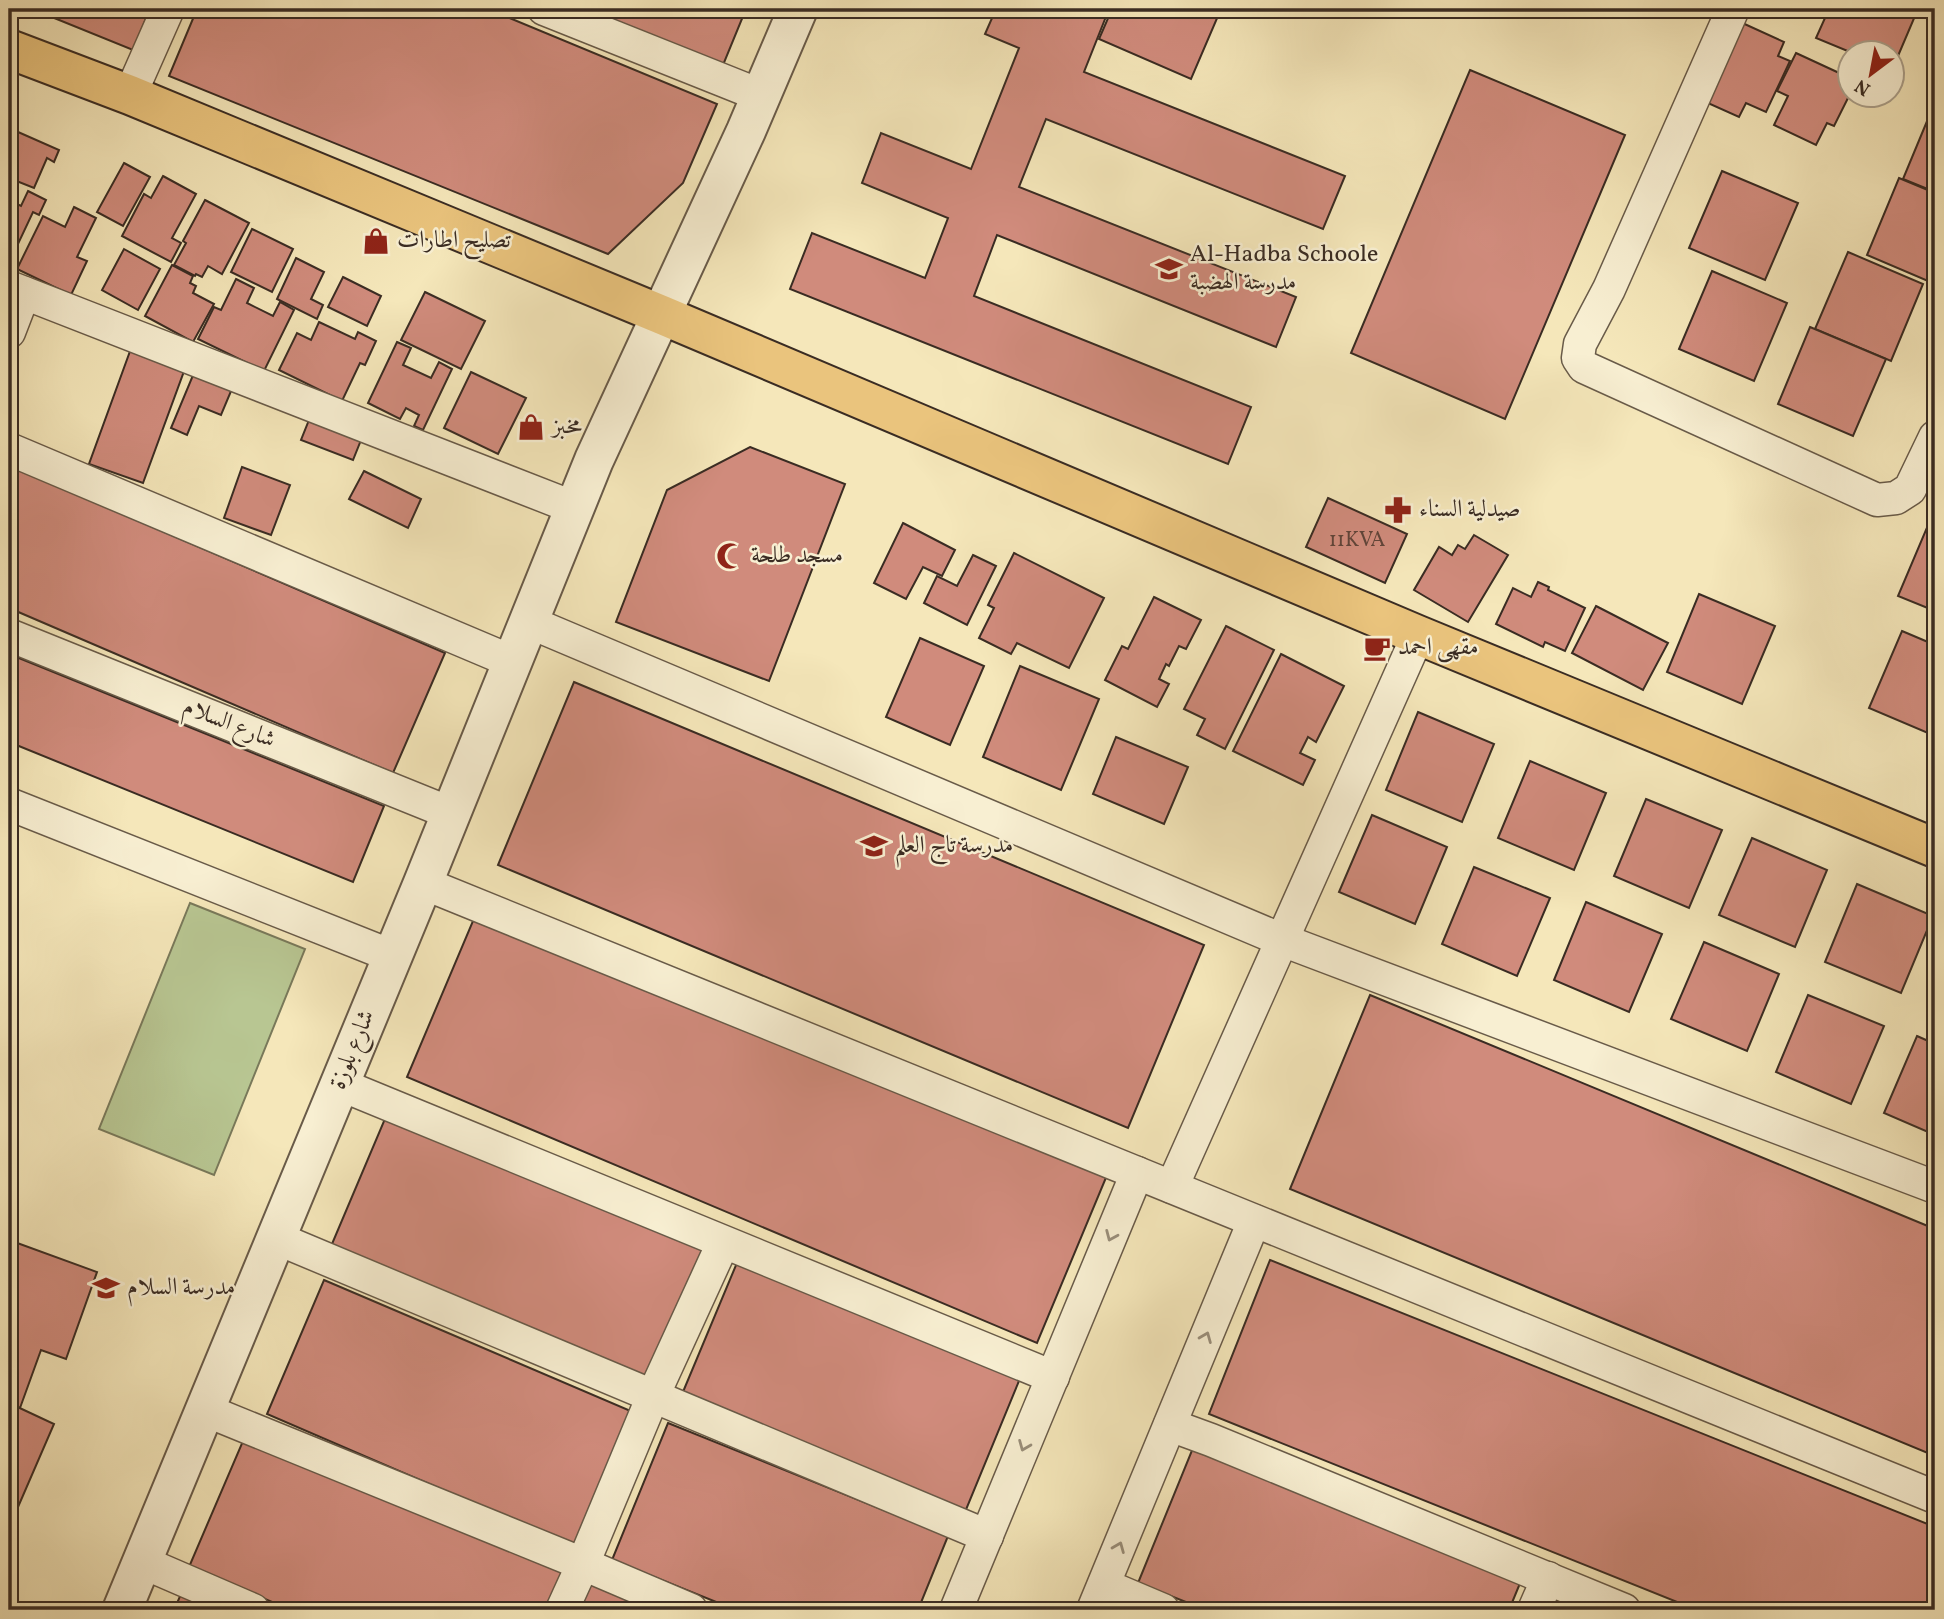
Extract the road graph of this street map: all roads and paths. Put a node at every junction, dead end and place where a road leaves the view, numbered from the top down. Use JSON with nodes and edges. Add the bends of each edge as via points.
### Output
{"nodes":[{"id":1,"x":168,"y":9,"type":"edge"},
{"id":2,"x":544,"y":9,"type":"edge"},
{"id":3,"x":798,"y":9,"type":"edge"},
{"id":4,"x":1733,"y":9,"type":"edge"},
{"id":5,"x":9,"y":49,"type":"edge"},
{"id":6,"x":130,"y":95,"type":"junction"},
{"id":7,"x":762,"y":96,"type":"junction"},
{"id":8,"x":16,"y":290,"type":"edge"},
{"id":9,"x":662,"y":315,"type":"junction"},
{"id":10,"x":9,"y":332,"type":"edge"},
{"id":11,"x":1935,"y":437,"type":"edge"},
{"id":12,"x":9,"y":449,"type":"edge"},
{"id":13,"x":580,"y":498,"type":"junction"},
{"id":14,"x":529,"y":622,"type":"junction"},
{"id":15,"x":9,"y":635,"type":"edge"},
{"id":16,"x":1418,"y":635,"type":"junction"},
{"id":17,"x":513,"y":662,"type":"junction"},
{"id":18,"x":9,"y":804,"type":"edge"},
{"id":19,"x":450,"y":813,"type":"junction"},
{"id":20,"x":1935,"y":848,"type":"edge"},
{"id":21,"x":423,"y":883,"type":"junction"},
{"id":22,"x":1282,"y":940,"type":"junction"},
{"id":23,"x":392,"y":956,"type":"junction"},
{"id":24,"x":339,"y":1084,"type":"junction"},
{"id":25,"x":1137,"y":1173,"type":"junction"},
{"id":26,"x":1172,"y":1187,"type":"junction"},
{"id":27,"x":1935,"y":1187,"type":"edge"},
{"id":28,"x":1254,"y":1221,"type":"junction"},
{"id":29,"x":276,"y":1238,"type":"junction"},
{"id":30,"x":723,"y":1243,"type":"junction"},
{"id":31,"x":1053,"y":1377,"type":"junction"},
{"id":32,"x":653,"y":1396,"type":"junction"},
{"id":33,"x":205,"y":1410,"type":"junction"},
{"id":34,"x":1170,"y":1425,"type":"junction"},
{"id":35,"x":1935,"y":1497,"type":"edge"},
{"id":36,"x":987,"y":1536,"type":"junction"},
{"id":37,"x":142,"y":1562,"type":"junction"},
{"id":38,"x":583,"y":1564,"type":"junction"},
{"id":39,"x":1548,"y":1578,"type":"junction"},
{"id":40,"x":1098,"y":1597,"type":"edge"},
{"id":41,"x":122,"y":1610,"type":"edge"},
{"id":42,"x":253,"y":1610,"type":"edge"},
{"id":43,"x":562,"y":1610,"type":"edge"},
{"id":44,"x":691,"y":1610,"type":"edge"},
{"id":45,"x":956,"y":1610,"type":"edge"},
{"id":46,"x":1163,"y":1610,"type":"edge"},
{"id":47,"x":1534,"y":1610,"type":"edge"},
{"id":48,"x":1624,"y":1610,"type":"edge"}],
"edges":[{"from":1,"to":6,"type":"street"},
{"from":2,"to":7,"type":"street"},
{"from":3,"to":7,"type":"street","name":"شارع بلوزة"},
{"from":4,"to":11,"type":"street","via":[[1609,289],[1580,344],[1578,358],[1584,367],[1877,500],[1896,498],[1910,489]]},
{"from":5,"to":6,"type":"main road"},
{"from":6,"to":9,"type":"main road"},
{"from":7,"to":9,"type":"street","name":"شارع بلوزة"},
{"from":8,"to":10,"type":"street"},
{"from":8,"to":13,"type":"street"},
{"from":9,"to":13,"type":"street","name":"شارع بلوزة"},
{"from":9,"to":16,"type":"main road"},
{"from":12,"to":17,"type":"street"},
{"from":13,"to":14,"type":"street","name":"شارع بلوزة"},
{"from":14,"to":17,"type":"street","name":"شارع بلوزة"},
{"from":14,"to":22,"type":"street"},
{"from":15,"to":19,"type":"street","name":"شارع السلام"},
{"from":16,"to":20,"type":"main road"},
{"from":16,"to":22,"type":"street"},
{"from":17,"to":19,"type":"street","name":"شارع بلوزة"},
{"from":18,"to":23,"type":"street"},
{"from":19,"to":21,"type":"street","name":"شارع بلوزة"},
{"from":21,"to":23,"type":"street","name":"شارع بلوزة"},
{"from":21,"to":25,"type":"street"},
{"from":22,"to":26,"type":"street"},
{"from":22,"to":27,"type":"street"},
{"from":23,"to":24,"type":"street","name":"شارع بلوزة"},
{"from":24,"to":29,"type":"street","name":"شارع بلوزة"},
{"from":24,"to":30,"type":"street"},
{"from":25,"to":26,"type":"street"},
{"from":25,"to":31,"type":"street","one_way":true},
{"from":26,"to":28,"type":"street"},
{"from":34,"to":28,"type":"street","one_way":true},
{"from":28,"to":35,"type":"street"},
{"from":29,"to":32,"type":"street"},
{"from":29,"to":33,"type":"street","name":"شارع بلوزة"},
{"from":30,"to":31,"type":"street"},
{"from":30,"to":32,"type":"street"},
{"from":31,"to":36,"type":"street","one_way":true},
{"from":32,"to":36,"type":"street"},
{"from":32,"to":38,"type":"street"},
{"from":33,"to":37,"type":"street","name":"شارع بلوزة"},
{"from":33,"to":38,"type":"street"},
{"from":34,"to":39,"type":"street"},
{"from":40,"to":34,"type":"street","one_way":true},
{"from":36,"to":45,"type":"street"},
{"from":37,"to":41,"type":"street","name":"شارع بلوزة"},
{"from":37,"to":42,"type":"street"},
{"from":38,"to":43,"type":"street"},
{"from":38,"to":44,"type":"street"},
{"from":39,"to":47,"type":"street"},
{"from":39,"to":48,"type":"street"},
{"from":40,"to":46,"type":"street"}]}
